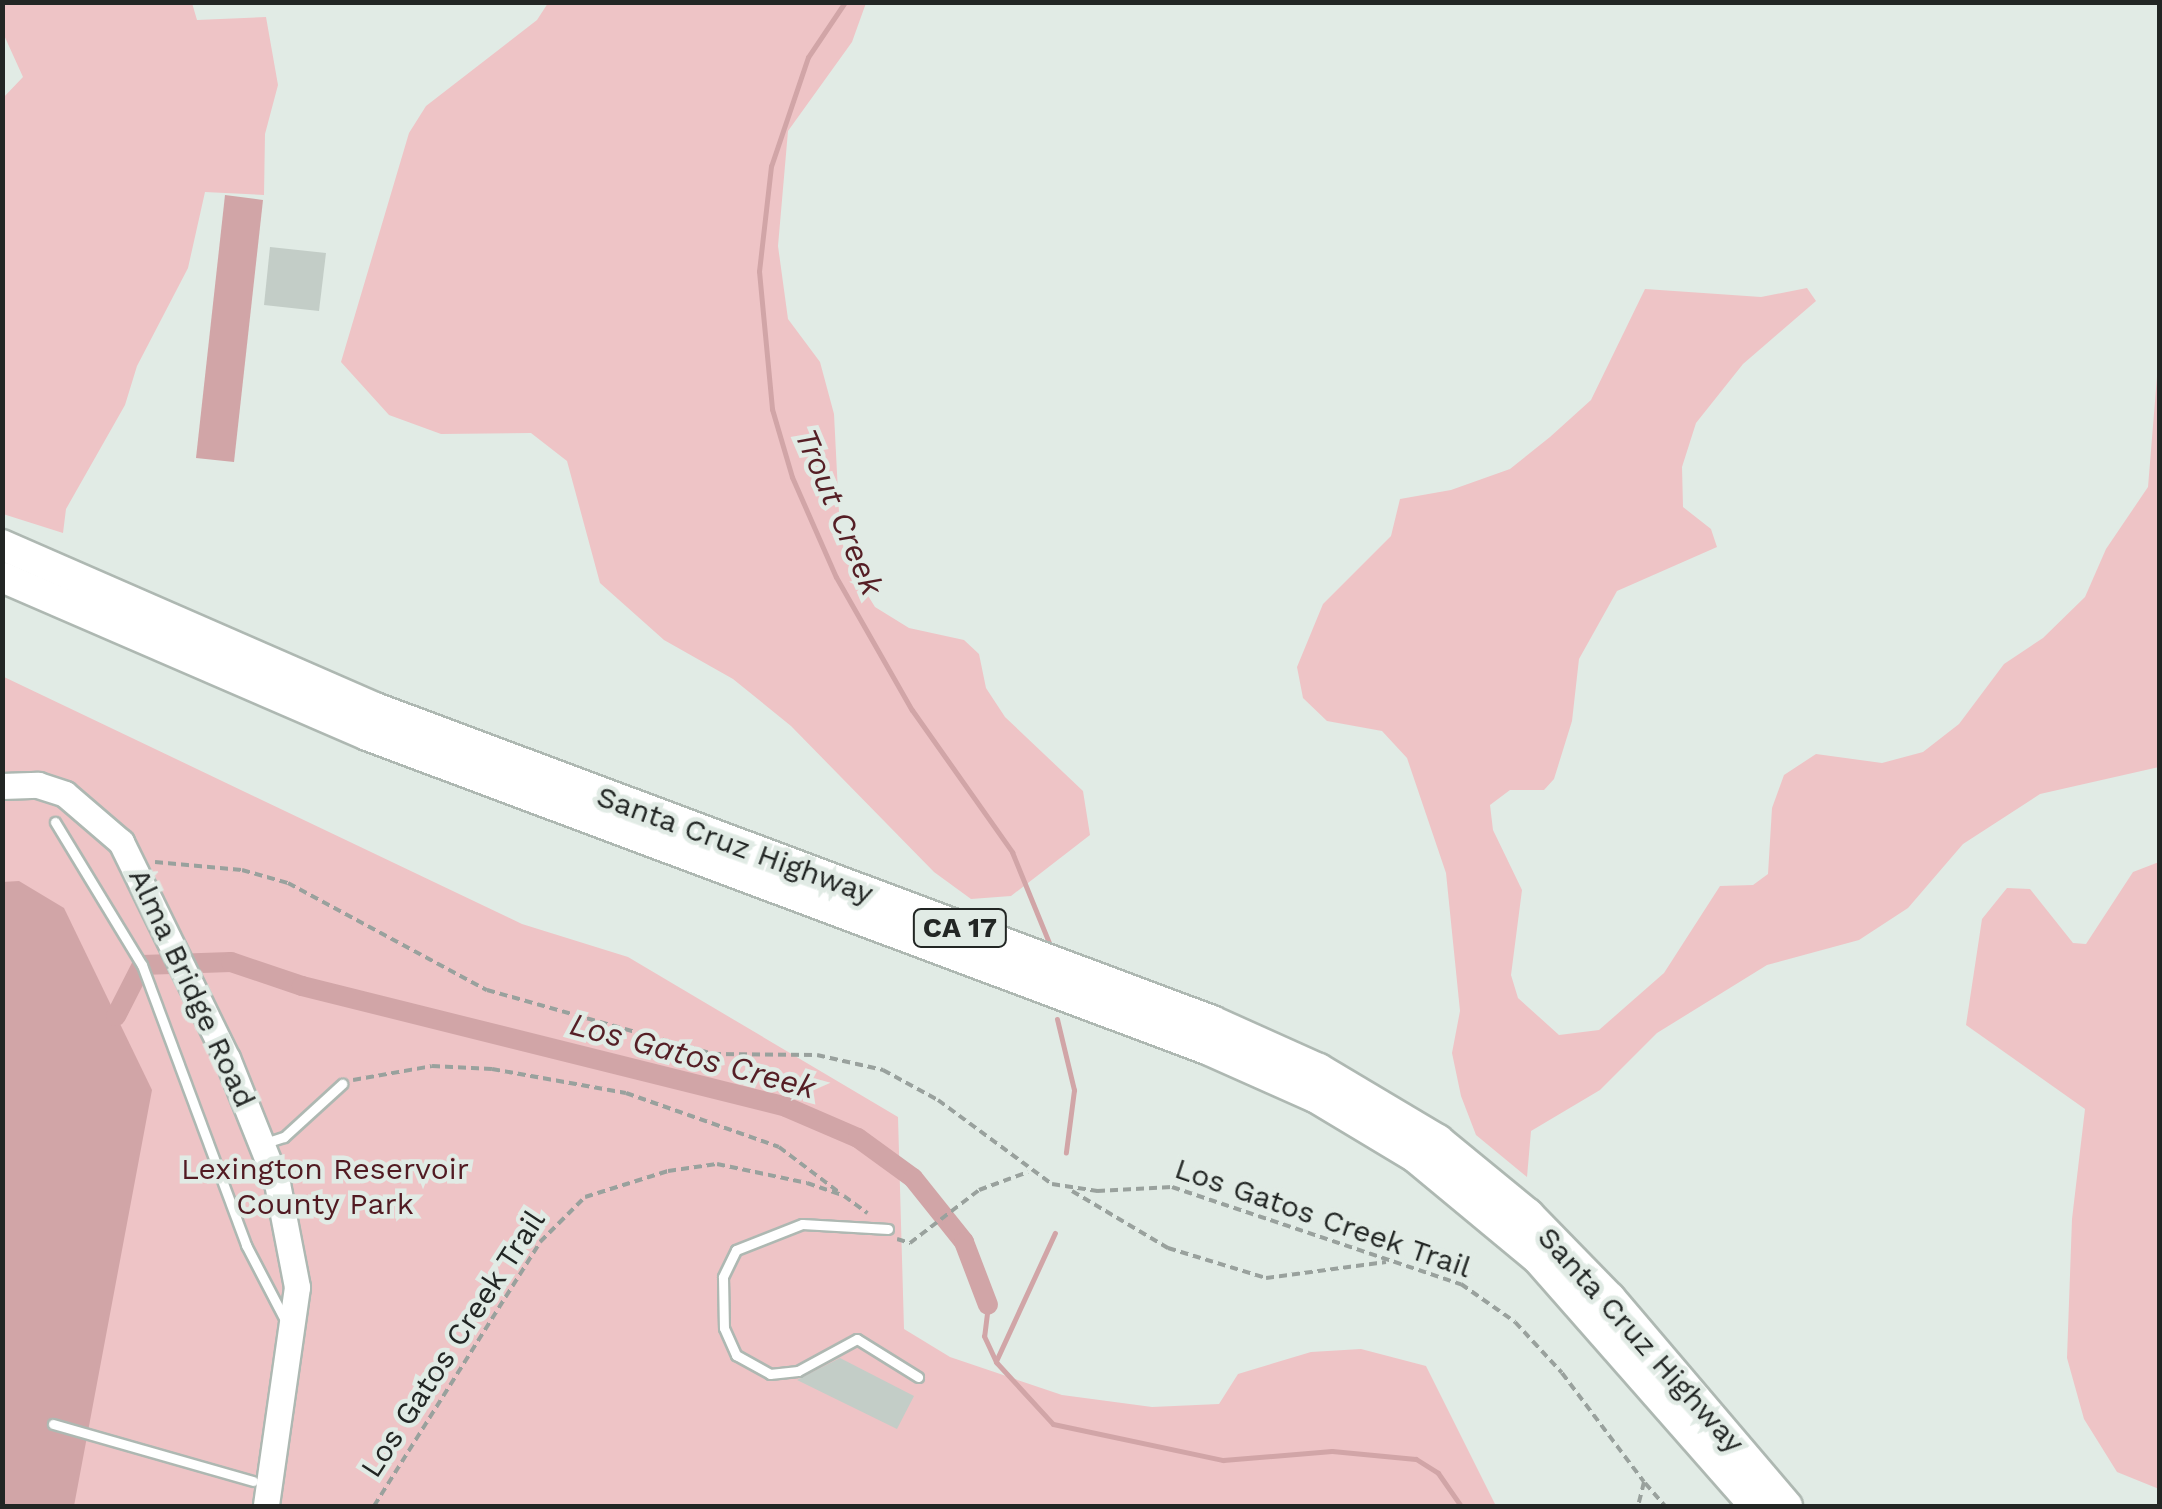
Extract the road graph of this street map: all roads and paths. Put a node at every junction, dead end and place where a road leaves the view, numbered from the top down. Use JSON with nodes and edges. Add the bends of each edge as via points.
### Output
{"nodes":[{"id":1,"x":2,"y":545,"type":"edge"},
{"id":2,"x":2,"y":577,"type":"edge"},
{"id":3,"x":2,"y":786,"type":"edge"},
{"id":4,"x":55,"y":822,"type":"dead end"},
{"id":5,"x":121,"y":842,"type":"junction"},
{"id":6,"x":342,"y":1084,"type":"joint"},
{"id":7,"x":262,"y":1144,"type":"junction"},
{"id":8,"x":1028,"y":1172,"type":"junction"},
{"id":9,"x":1068,"y":1188,"type":"junction"},
{"id":10,"x":844,"y":1196,"type":"junction"},
{"id":11,"x":888,"y":1229,"type":"junction"},
{"id":12,"x":1393,"y":1262,"type":"junction"},
{"id":13,"x":293,"y":1342,"type":"junction"},
{"id":14,"x":918,"y":1377,"type":"dead end"},
{"id":15,"x":53,"y":1424,"type":"dead end"},
{"id":16,"x":252,"y":1482,"type":"dead end"},
{"id":17,"x":1644,"y":1482,"type":"junction"},
{"id":18,"x":266,"y":1506,"type":"edge"},
{"id":19,"x":374,"y":1506,"type":"edge"},
{"id":20,"x":1638,"y":1506,"type":"edge"},
{"id":21,"x":1665,"y":1506,"type":"edge"},
{"id":22,"x":1755,"y":1506,"type":"edge"},
{"id":23,"x":1787,"y":1506,"type":"edge"}],
"edges":[{"from":1,"to":23,"type":"highway","name":"Santa Cruz Highway","number":"CA 17","via":[[484,752],[1212,1021],[1320,1069],[1438,1140],[1528,1214],[1610,1298]]},
{"from":2,"to":22,"type":"highway","name":"Santa Cruz Highway","number":"CA 17","via":[[384,742],[1169,1034],[1314,1097],[1415,1157],[1518,1241],[1593,1317]]},
{"from":3,"to":5,"type":"street","name":"Alma Bridge Road","via":[[38,785],[66,794]]},
{"from":4,"to":13,"type":"lane","via":[[142,965],[246,1245],[274,1289]]},
{"from":5,"to":7,"type":"street","name":"Alma Bridge Road"},
{"from":5,"to":8,"type":"path","via":[[168,866],[242,870],[288,883],[487,990],[713,1054],[817,1055],[883,1070],[938,1100]]},
{"from":6,"to":7,"type":"lane","via":[[284,1137]]},
{"from":6,"to":10,"type":"path","via":[[432,1066],[626,1094],[778,1147]]},
{"from":7,"to":13,"type":"street","name":"Alma Bridge Road","via":[[294,1256]]},
{"from":8,"to":9,"type":"path","name":"Los Gatos Creek Trail"},
{"from":8,"to":11,"type":"path","name":"Los Gatos Creek Trail","via":[[979,1190],[910,1242],[900,1242]]},
{"from":9,"to":12,"type":"path","name":"Los Gatos Creek Trail","via":[[1172,1187]]},
{"from":9,"to":12,"type":"path","via":[[1168,1248],[1266,1278]]},
{"from":10,"to":11,"type":"path","name":"Los Gatos Creek Trail"},
{"from":10,"to":19,"type":"path","name":"Los Gatos Creek Trail","via":[[765,1170],[717,1164],[668,1171],[585,1197],[540,1242]]},
{"from":11,"to":14,"type":"lane","via":[[802,1224],[736,1250],[723,1277],[724,1328],[736,1355],[770,1374],[798,1370],[857,1339]]},
{"from":12,"to":17,"type":"path","name":"Los Gatos Creek Trail","via":[[1462,1284],[1515,1322]]},
{"from":13,"to":18,"type":"street","name":"Alma Bridge Road"},
{"from":15,"to":16,"type":"lane"},
{"from":17,"to":20,"type":"path"},
{"from":17,"to":21,"type":"path","name":"Los Gatos Creek Trail"}]}
